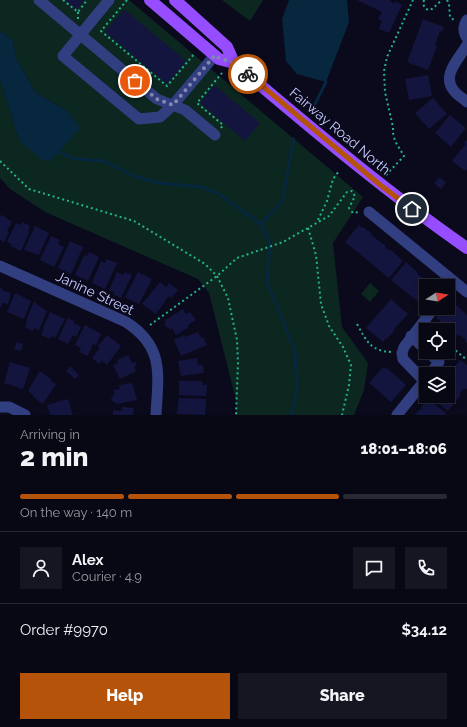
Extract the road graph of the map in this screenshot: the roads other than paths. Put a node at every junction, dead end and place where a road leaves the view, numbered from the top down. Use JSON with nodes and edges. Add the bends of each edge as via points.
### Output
{"nodes":[{"id":1,"x":39,"y":0,"type":"edge"},
{"id":2,"x":109,"y":0,"type":"edge"},
{"id":3,"x":150,"y":0,"type":"edge"},
{"id":4,"x":176,"y":0,"type":"edge"},
{"id":5,"x":467,"y":20,"type":"edge"},
{"id":6,"x":80,"y":35,"type":"junction"},
{"id":7,"x":467,"y":38,"type":"edge"},
{"id":8,"x":467,"y":45,"type":"edge"},
{"id":9,"x":215,"y":55,"type":"junction"},
{"id":10,"x":234,"y":63,"type":"junction"},
{"id":11,"x":467,"y":102,"type":"edge"},
{"id":12,"x":173,"y":105,"type":"junction"},
{"id":13,"x":215,"y":135,"type":"dead end"},
{"id":14,"x":368,"y":212,"type":"road end"},
{"id":15,"x":467,"y":248,"type":"edge"},
{"id":16,"x":0,"y":266,"type":"edge"},
{"id":17,"x":443,"y":279,"type":"edge"},
{"id":18,"x":455,"y":288,"type":"edge"},
{"id":19,"x":467,"y":292,"type":"edge"},
{"id":20,"x":428,"y":315,"type":"edge"},
{"id":21,"x":411,"y":336,"type":"junction"},
{"id":22,"x":419,"y":343,"type":"edge"},
{"id":23,"x":436,"y":359,"type":"edge"},
{"id":24,"x":435,"y":367,"type":"edge"},
{"id":25,"x":419,"y":372,"type":"edge"},
{"id":26,"x":419,"y":388,"type":"edge"},
{"id":27,"x":0,"y":407,"type":"edge"},
{"id":28,"x":26,"y":415,"type":"edge"},
{"id":29,"x":156,"y":415,"type":"edge"},
{"id":30,"x":397,"y":415,"type":"edge"}],
"edges":[{"from":1,"to":6,"type":"street"},
{"from":2,"to":6,"type":"street"},
{"from":3,"to":9,"type":"main road","name":"Fairway Road North"},
{"from":4,"to":10,"type":"main road","name":"Fairway Road North","via":[[227,47]]},
{"from":5,"to":7,"type":"street","via":[[464,28]]},
{"from":6,"to":12,"type":"street","via":[[157,99]]},
{"from":6,"to":12,"type":"street","via":[[63,56],[139,118],[160,117]]},
{"from":8,"to":11,"type":"street","via":[[449,74],[449,83],[454,92]]},
{"from":9,"to":10,"type":"main road","name":"Fairway Road North"},
{"from":9,"to":12,"type":"street"},
{"from":10,"to":15,"type":"main road","name":"Fairway Road North","via":[[379,184]]},
{"from":12,"to":13,"type":"street","via":[[185,110]]},
{"from":14,"to":17,"type":"street"},
{"from":16,"to":29,"type":"street","name":"Janine Street","via":[[126,322],[138,330],[149,343],[157,364]]},
{"from":18,"to":19,"type":"street"},
{"from":20,"to":21,"type":"street"},
{"from":21,"to":22,"type":"street"},
{"from":21,"to":25,"type":"street","via":[[404,347],[403,359]]},
{"from":23,"to":24,"type":"street","via":[[439,362]]},
{"from":26,"to":30,"type":"street"},
{"from":27,"to":28,"type":"street","via":[[9,407]]}]}
